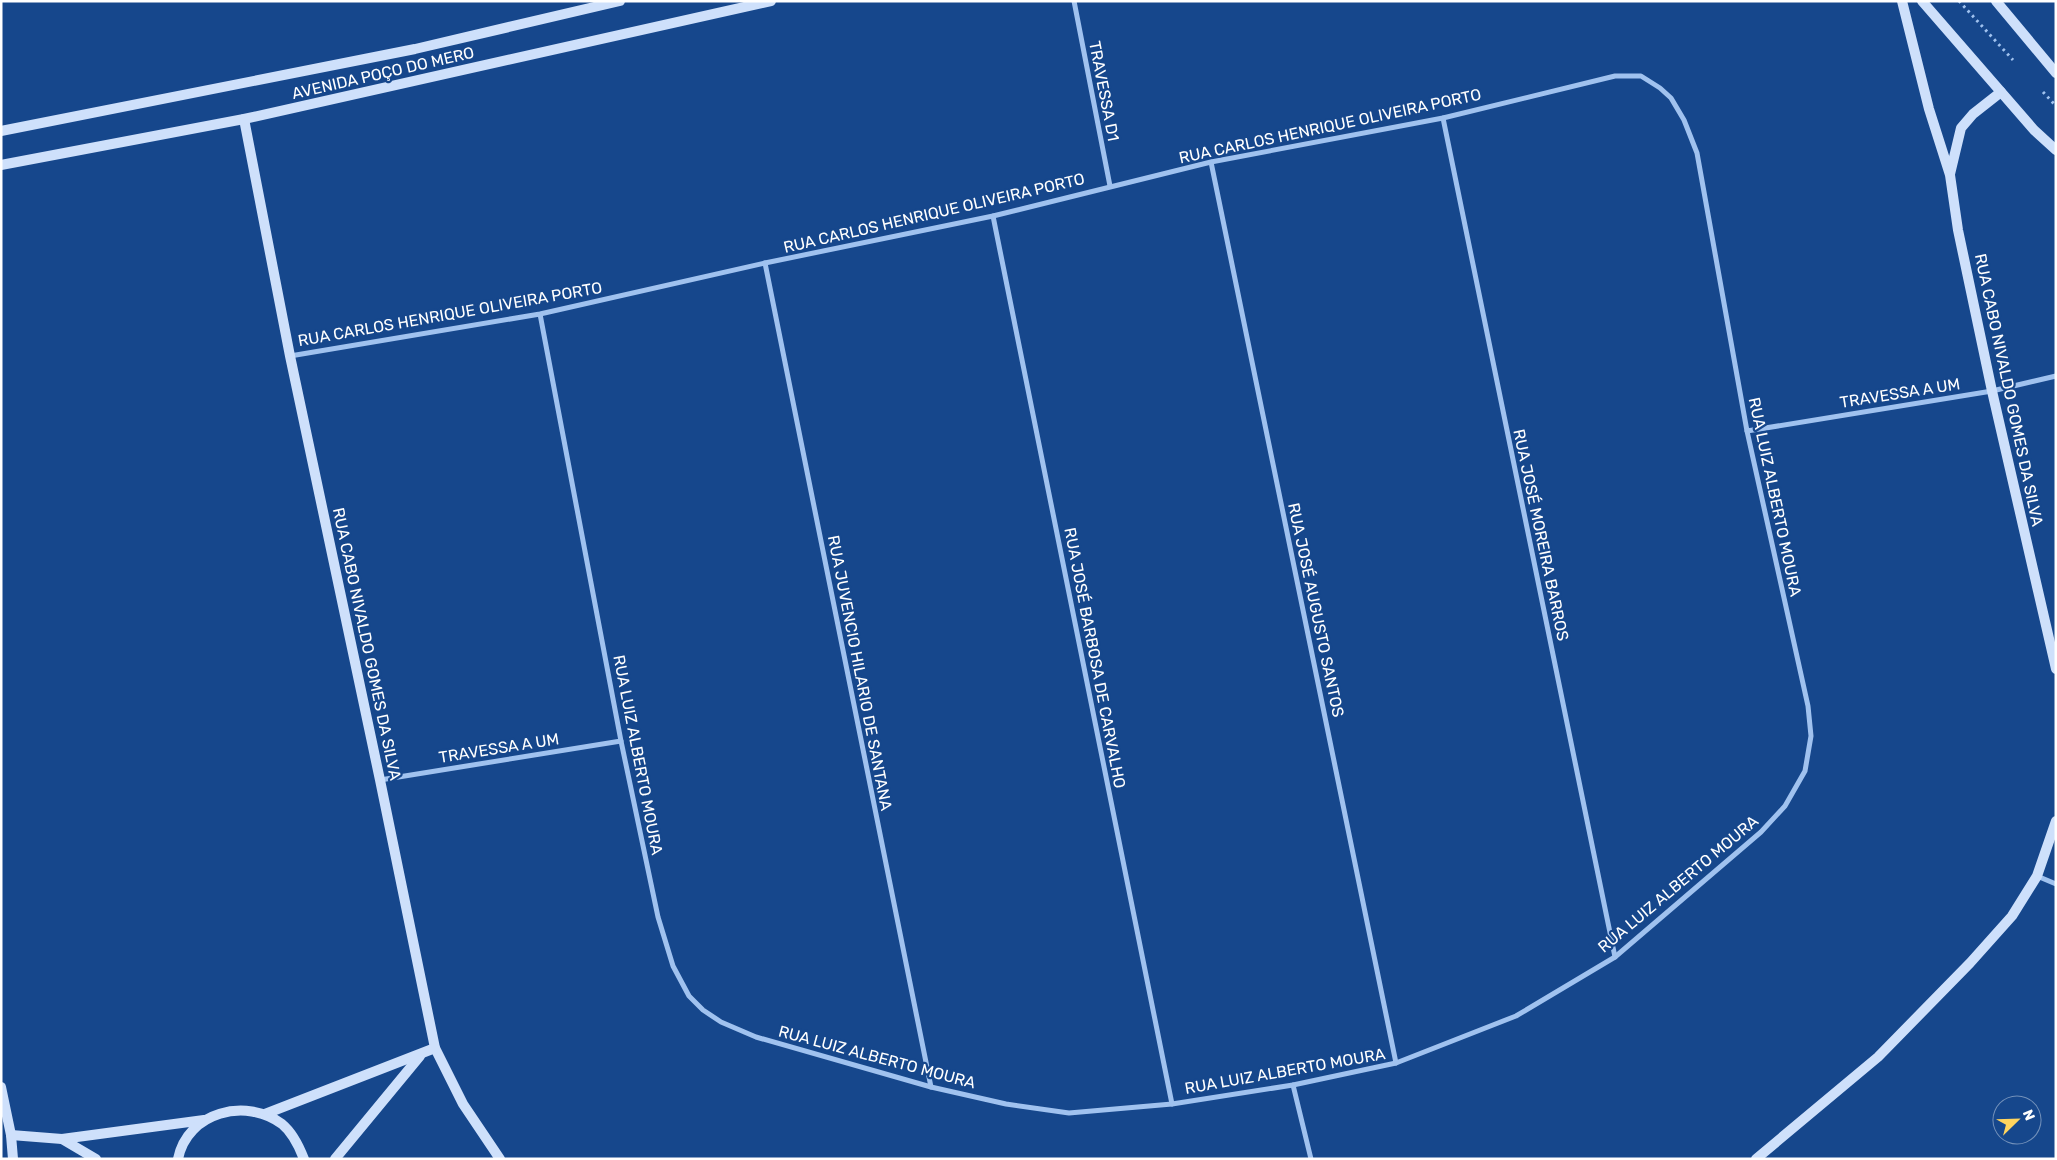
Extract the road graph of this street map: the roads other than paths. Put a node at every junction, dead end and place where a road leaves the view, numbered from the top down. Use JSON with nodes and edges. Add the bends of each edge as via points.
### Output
{"nodes":[{"id":1,"x":620,"y":1,"type":"edge"},
{"id":2,"x":771,"y":1,"type":"edge"},
{"id":3,"x":1074,"y":1,"type":"edge"},
{"id":4,"x":1902,"y":1,"type":"edge"},
{"id":5,"x":1922,"y":1,"type":"edge"},
{"id":6,"x":1996,"y":1,"type":"edge"},
{"id":7,"x":2056,"y":74,"type":"edge"},
{"id":8,"x":1641,"y":76,"type":"joint"},
{"id":9,"x":2001,"y":92,"type":"junction"},
{"id":10,"x":1444,"y":118,"type":"junction"},
{"id":11,"x":244,"y":119,"type":"junction"},
{"id":12,"x":1,"y":131,"type":"edge"},
{"id":13,"x":2056,"y":150,"type":"edge"},
{"id":14,"x":1211,"y":162,"type":"junction"},
{"id":15,"x":1,"y":165,"type":"edge"},
{"id":16,"x":1950,"y":174,"type":"junction"},
{"id":17,"x":1110,"y":186,"type":"junction"},
{"id":18,"x":993,"y":216,"type":"junction"},
{"id":19,"x":765,"y":263,"type":"junction"},
{"id":20,"x":540,"y":314,"type":"junction"},
{"id":21,"x":290,"y":356,"type":"junction"},
{"id":22,"x":2056,"y":376,"type":"edge"},
{"id":23,"x":1992,"y":391,"type":"junction"},
{"id":24,"x":1747,"y":431,"type":"junction"},
{"id":25,"x":2056,"y":669,"type":"edge"},
{"id":26,"x":621,"y":740,"type":"junction"},
{"id":27,"x":380,"y":780,"type":"junction"},
{"id":28,"x":2056,"y":821,"type":"edge"},
{"id":29,"x":2037,"y":876,"type":"junction"},
{"id":30,"x":2056,"y":884,"type":"edge"},
{"id":31,"x":1615,"y":956,"type":"junction"},
{"id":32,"x":434,"y":1048,"type":"junction"},
{"id":33,"x":420,"y":1055,"type":"junction"},
{"id":34,"x":1396,"y":1063,"type":"junction"},
{"id":35,"x":1293,"y":1085,"type":"junction"},
{"id":36,"x":1,"y":1087,"type":"edge"},
{"id":37,"x":931,"y":1087,"type":"junction"},
{"id":38,"x":1172,"y":1104,"type":"junction"},
{"id":39,"x":265,"y":1114,"type":"junction"},
{"id":40,"x":204,"y":1120,"type":"junction"},
{"id":41,"x":11,"y":1135,"type":"junction"},
{"id":42,"x":62,"y":1139,"type":"junction"},
{"id":43,"x":13,"y":1159,"type":"edge"},
{"id":44,"x":96,"y":1159,"type":"edge"},
{"id":45,"x":178,"y":1159,"type":"edge"},
{"id":46,"x":304,"y":1159,"type":"edge"},
{"id":47,"x":335,"y":1159,"type":"edge"},
{"id":48,"x":500,"y":1159,"type":"edge"},
{"id":49,"x":1311,"y":1159,"type":"edge"},
{"id":50,"x":1756,"y":1159,"type":"edge"}],
"edges":[{"from":1,"to":12,"type":"street","name":"AVENIDA POÇO DO MERO","via":[[415,50]]},
{"from":2,"to":11,"type":"street","name":"AVENIDA POÇO DO MERO"},
{"from":3,"to":17,"type":"street","name":"TRAVESSA D1"},
{"from":4,"to":16,"type":"street","name":"RUA CABO NIVALDO GOMES DA SILVA","via":[[1929,109]]},
{"from":5,"to":9,"type":"street"},
{"from":6,"to":7,"type":"street"},
{"from":8,"to":10,"type":"street","name":"RUA CARLOS HENRIQUE OLIVEIRA PORTO","via":[[1605,78]]},
{"from":8,"to":24,"type":"street","name":"RUA LUIZ ALBERTO MOURA","via":[[1671,98],[1697,153]]},
{"from":9,"to":13,"type":"street"},
{"from":9,"to":16,"type":"street","name":"RUA CABO NIVALDO GOMES DA SILVA","via":[[1961,128]]},
{"from":10,"to":14,"type":"street","name":"RUA CARLOS HENRIQUE OLIVEIRA PORTO"},
{"from":10,"to":31,"type":"street","name":"RUA JOSÉ MOREIRA BARROS"},
{"from":11,"to":15,"type":"street","name":"AVENIDA POÇO DO MERO"},
{"from":11,"to":21,"type":"street","name":"RUA CABO NIVALDO GOMES DA SILVA"},
{"from":14,"to":17,"type":"street","name":"RUA CARLOS HENRIQUE OLIVEIRA PORTO"},
{"from":14,"to":34,"type":"street","name":"RUA JOSÉ AUGUSTO SANTOS"},
{"from":16,"to":23,"type":"street","name":"RUA CABO NIVALDO GOMES DA SILVA","via":[[1958,230]]},
{"from":17,"to":18,"type":"street","name":"RUA CARLOS HENRIQUE OLIVEIRA PORTO"},
{"from":18,"to":19,"type":"street","name":"RUA CARLOS HENRIQUE OLIVEIRA PORTO"},
{"from":18,"to":38,"type":"street","name":"RUA JOSÉ BARBOSA DE CARVALHO"},
{"from":19,"to":20,"type":"street","name":"RUA CARLOS HENRIQUE OLIVEIRA PORTO"},
{"from":19,"to":37,"type":"street","name":"RUA JUVENCIO HILARIO DE SANTANA"},
{"from":20,"to":21,"type":"street","name":"RUA CARLOS HENRIQUE OLIVEIRA PORTO"},
{"from":20,"to":26,"type":"street","name":"RUA LUIZ ALBERTO MOURA"},
{"from":21,"to":27,"type":"street","name":"RUA CABO NIVALDO GOMES DA SILVA"},
{"from":22,"to":23,"type":"street","name":"TRAVESSA A UM"},
{"from":23,"to":24,"type":"street","name":"TRAVESSA A UM"},
{"from":23,"to":25,"type":"street","name":"RUA CABO NIVALDO GOMES DA SILVA"},
{"from":24,"to":31,"type":"street","name":"RUA LUIZ ALBERTO MOURA","via":[[1808,706],[1811,736],[1805,771],[1785,806],[1761,832]]},
{"from":26,"to":27,"type":"street","name":"TRAVESSA A UM"},
{"from":26,"to":37,"type":"street","name":"RUA LUIZ ALBERTO MOURA","via":[[658,917],[673,966],[689,996],[702,1010],[721,1022],[756,1037]]},
{"from":27,"to":32,"type":"street","name":"RUA CABO NIVALDO GOMES DA SILVA"},
{"from":28,"to":29,"type":"street"},
{"from":29,"to":30,"type":"street"},
{"from":29,"to":50,"type":"street","via":[[2012,916],[1878,1057]]},
{"from":31,"to":34,"type":"street","name":"RUA LUIZ ALBERTO MOURA","via":[[1516,1016]]},
{"from":32,"to":33,"type":"street"},
{"from":32,"to":48,"type":"street","name":"RUA CABO NIVALDO GOMES DA SILVA","via":[[463,1104]]},
{"from":33,"to":39,"type":"street"},
{"from":33,"to":47,"type":"street"},
{"from":34,"to":35,"type":"street","name":"RUA LUIZ ALBERTO MOURA"},
{"from":35,"to":38,"type":"street","name":"RUA LUIZ ALBERTO MOURA"},
{"from":35,"to":49,"type":"street"},
{"from":36,"to":41,"type":"street"},
{"from":37,"to":38,"type":"street","name":"RUA LUIZ ALBERTO MOURA","via":[[1006,1104],[1069,1113]]},
{"from":39,"to":40,"type":"street","via":[[244,1109],[224,1111]]},
{"from":39,"to":46,"type":"street","via":[[283,1124],[296,1140]]},
{"from":40,"to":42,"type":"street"},
{"from":40,"to":45,"type":"street","via":[[189,1134]]},
{"from":41,"to":42,"type":"street"},
{"from":41,"to":43,"type":"street"},
{"from":42,"to":44,"type":"street"}]}
